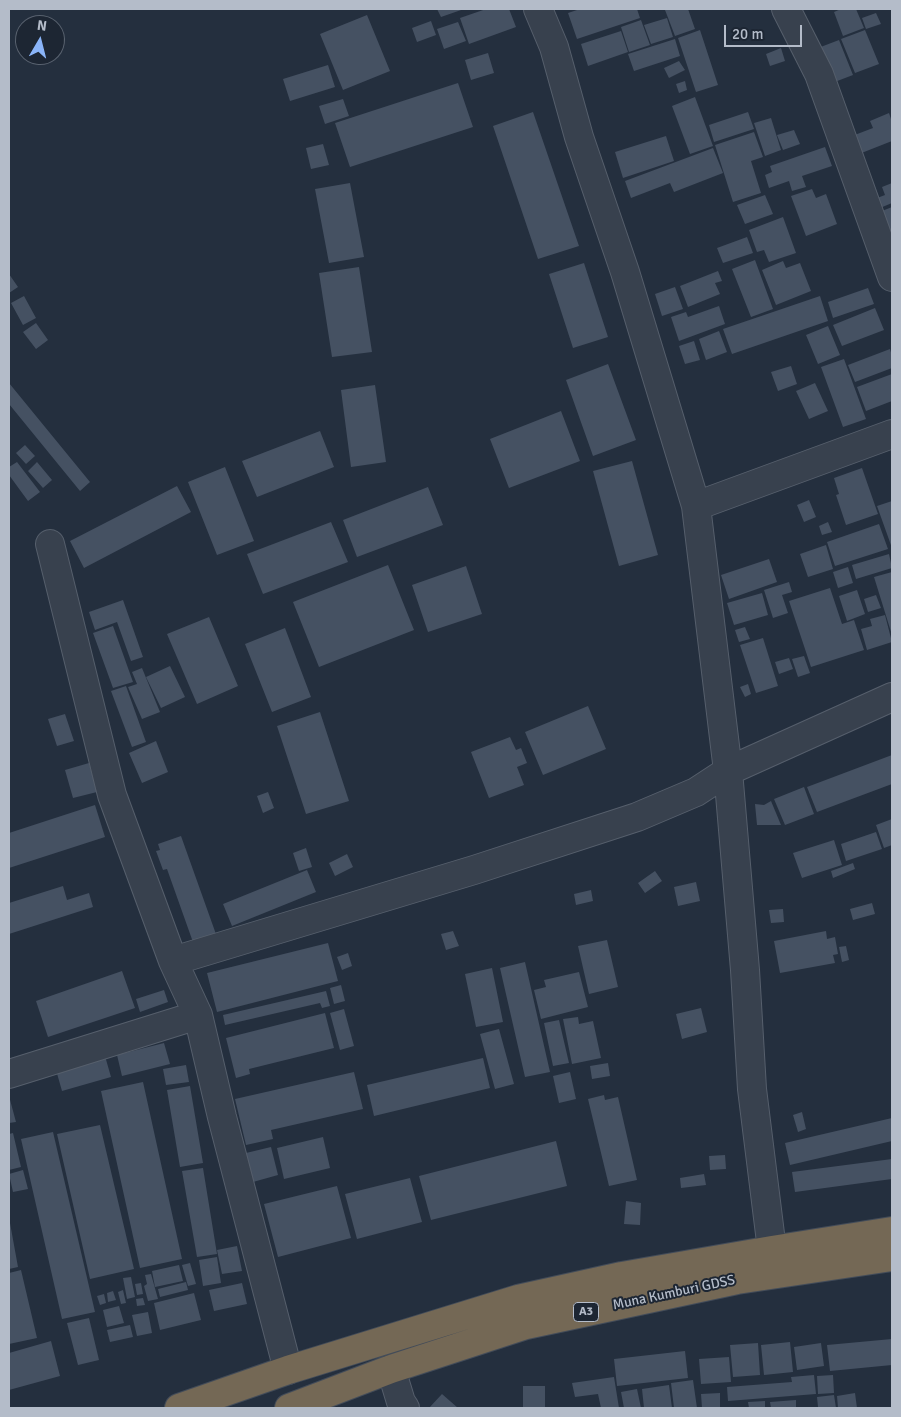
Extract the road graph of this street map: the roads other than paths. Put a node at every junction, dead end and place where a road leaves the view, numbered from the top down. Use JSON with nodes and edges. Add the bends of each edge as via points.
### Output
{"nodes":[{"id":1,"x":538,"y":9,"type":"edge"},
{"id":2,"x":786,"y":9,"type":"edge"},
{"id":3,"x":892,"y":276,"type":"edge"},
{"id":4,"x":892,"y":434,"type":"edge"},
{"id":5,"x":696,"y":506,"type":"junction"},
{"id":6,"x":50,"y":544,"type":"dead end"},
{"id":7,"x":892,"y":697,"type":"edge"},
{"id":8,"x":728,"y":771,"type":"junction"},
{"id":9,"x":173,"y":961,"type":"junction"},
{"id":10,"x":198,"y":1016,"type":"junction"},
{"id":11,"x":9,"y":1074,"type":"edge"},
{"id":12,"x":892,"y":1232,"type":"edge"},
{"id":13,"x":772,"y":1250,"type":"junction"},
{"id":14,"x":892,"y":1257,"type":"edge"},
{"id":15,"x":391,"y":1369,"type":"junction"},
{"id":16,"x":288,"y":1370,"type":"junction"},
{"id":17,"x":179,"y":1408,"type":"edge"},
{"id":18,"x":207,"y":1408,"type":"edge"},
{"id":19,"x":290,"y":1408,"type":"edge"},
{"id":20,"x":405,"y":1408,"type":"edge"}],
"edges":[{"from":1,"to":5,"type":"street","via":[[554,47],[579,137],[625,272]]},
{"from":2,"to":3,"type":"street","via":[[819,74]]},
{"from":4,"to":5,"type":"street"},
{"from":5,"to":8,"type":"street"},
{"from":6,"to":9,"type":"street","via":[[112,795]]},
{"from":7,"to":8,"type":"street"},
{"from":8,"to":9,"type":"street","via":[[696,792],[637,817]]},
{"from":8,"to":13,"type":"street","via":[[752,1089]]},
{"from":9,"to":10,"type":"street"},
{"from":10,"to":11,"type":"street"},
{"from":10,"to":16,"type":"street"},
{"from":12,"to":13,"type":"highway","name":"Muna Kumburi GDSS","number":"A3"},
{"from":13,"to":16,"type":"highway","name":"Muna Kumburi GDSS","number":"A3","via":[[622,1276],[518,1299]]},
{"from":14,"to":15,"type":"highway","name":"Muna Kumburi GDSS","number":"A3","via":[[737,1280],[526,1325]]},
{"from":15,"to":19,"type":"highway","name":"Muna Kumburi GDSS","number":"A3"},
{"from":15,"to":20,"type":"street"},
{"from":16,"to":17,"type":"highway","number":"A3"},
{"from":16,"to":18,"type":"highway","number":"A3"}]}
